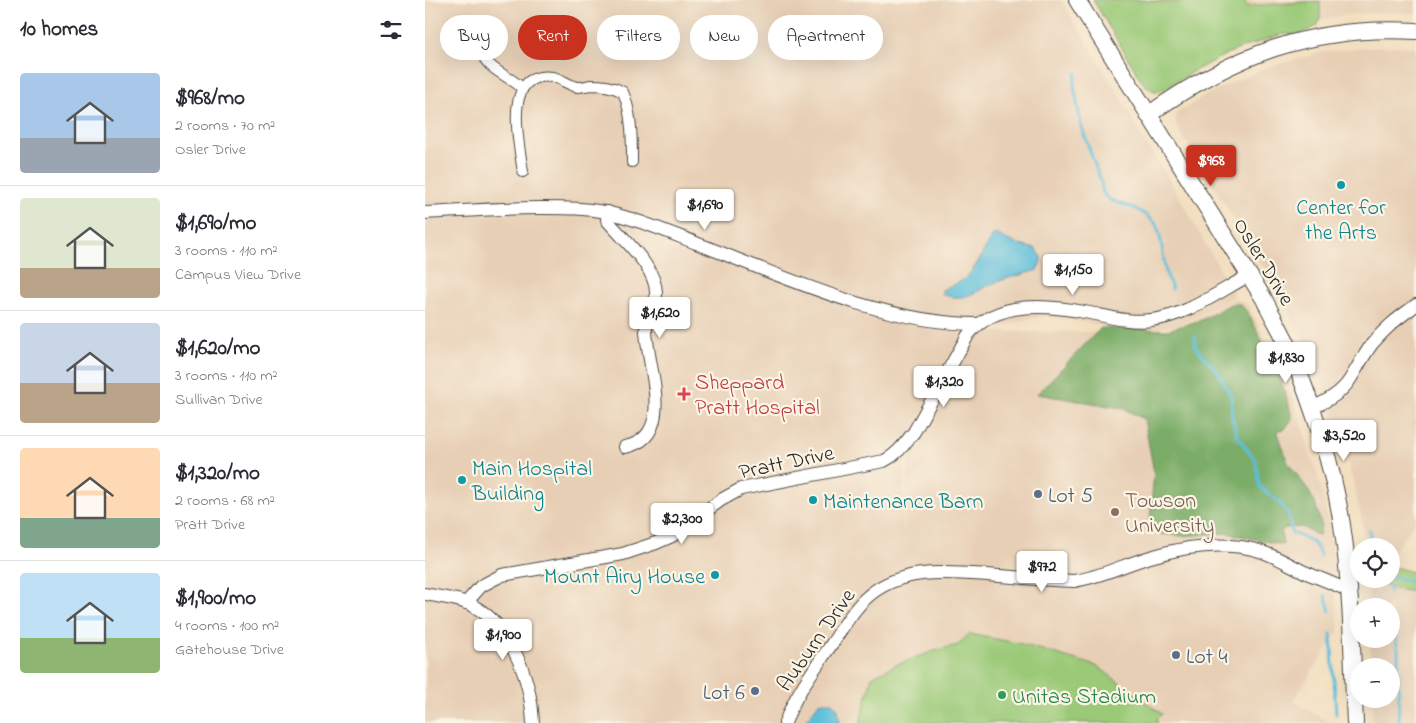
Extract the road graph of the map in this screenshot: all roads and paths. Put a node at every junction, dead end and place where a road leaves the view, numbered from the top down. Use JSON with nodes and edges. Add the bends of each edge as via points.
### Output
{"nodes":[{"id":1,"x":1077,"y":0,"type":"edge"},
{"id":2,"x":1416,"y":31,"type":"edge"},
{"id":3,"x":486,"y":60,"type":"edge"},
{"id":4,"x":522,"y":88,"type":"junction"},
{"id":5,"x":1149,"y":115,"type":"junction"},
{"id":6,"x":632,"y":162,"type":"dead end"},
{"id":7,"x":523,"y":172,"type":"dead end"},
{"id":8,"x":608,"y":212,"type":"junction"},
{"id":9,"x":425,"y":213,"type":"edge"},
{"id":10,"x":1248,"y":276,"type":"junction"},
{"id":11,"x":1416,"y":305,"type":"edge"},
{"id":12,"x":978,"y":324,"type":"junction"},
{"id":13,"x":1311,"y":408,"type":"junction"},
{"id":14,"x":625,"y":447,"type":"dead end"},
{"id":15,"x":1349,"y":591,"type":"junction"},
{"id":16,"x":425,"y":594,"type":"edge"},
{"id":17,"x":466,"y":603,"type":"junction"},
{"id":18,"x":533,"y":723,"type":"edge"},
{"id":19,"x":785,"y":723,"type":"edge"},
{"id":20,"x":1355,"y":723,"type":"edge"}],
"edges":[{"from":1,"to":5,"type":"street","name":"Osler Drive"},
{"from":2,"to":5,"type":"street","via":[[1353,32],[1274,48],[1209,75]]},
{"from":3,"to":4,"type":"street"},
{"from":4,"to":6,"type":"street","via":[[539,78],[552,77],[578,86],[602,85],[623,92],[629,115]]},
{"from":4,"to":7,"type":"street","via":[[517,119]]},
{"from":5,"to":10,"type":"street","name":"Osler Drive"},
{"from":8,"to":9,"type":"street","via":[[531,208]]},
{"from":8,"to":12,"type":"street","via":[[879,308],[927,320]]},
{"from":8,"to":14,"type":"street","via":[[607,220],[645,264],[656,290],[645,329],[656,402],[655,420],[639,443]]},
{"from":10,"to":12,"type":"street","via":[[1183,312],[1152,320],[1133,321],[1073,310],[1027,308],[1004,311]]},
{"from":10,"to":13,"type":"street","name":"Osler Drive","via":[[1264,299],[1289,349]]},
{"from":11,"to":13,"type":"street","via":[[1387,327],[1342,389],[1326,402]]},
{"from":12,"to":17,"type":"street","name":"Pratt Drive","via":[[968,335],[914,432],[892,457],[741,489],[657,543],[623,554],[502,575],[481,586]]},
{"from":13,"to":15,"type":"street","name":"Osler Drive","via":[[1338,500]]},
{"from":15,"to":19,"type":"street","name":"Auburn Drive","via":[[1275,557],[1235,546],[1188,548],[1155,555],[1074,581],[948,572],[908,576],[882,586],[854,611],[798,693]]},
{"from":15,"to":20,"type":"street","name":"Osler Drive"},
{"from":16,"to":17,"type":"street"},
{"from":17,"to":18,"type":"street","via":[[493,622],[511,646],[524,676]]}]}
